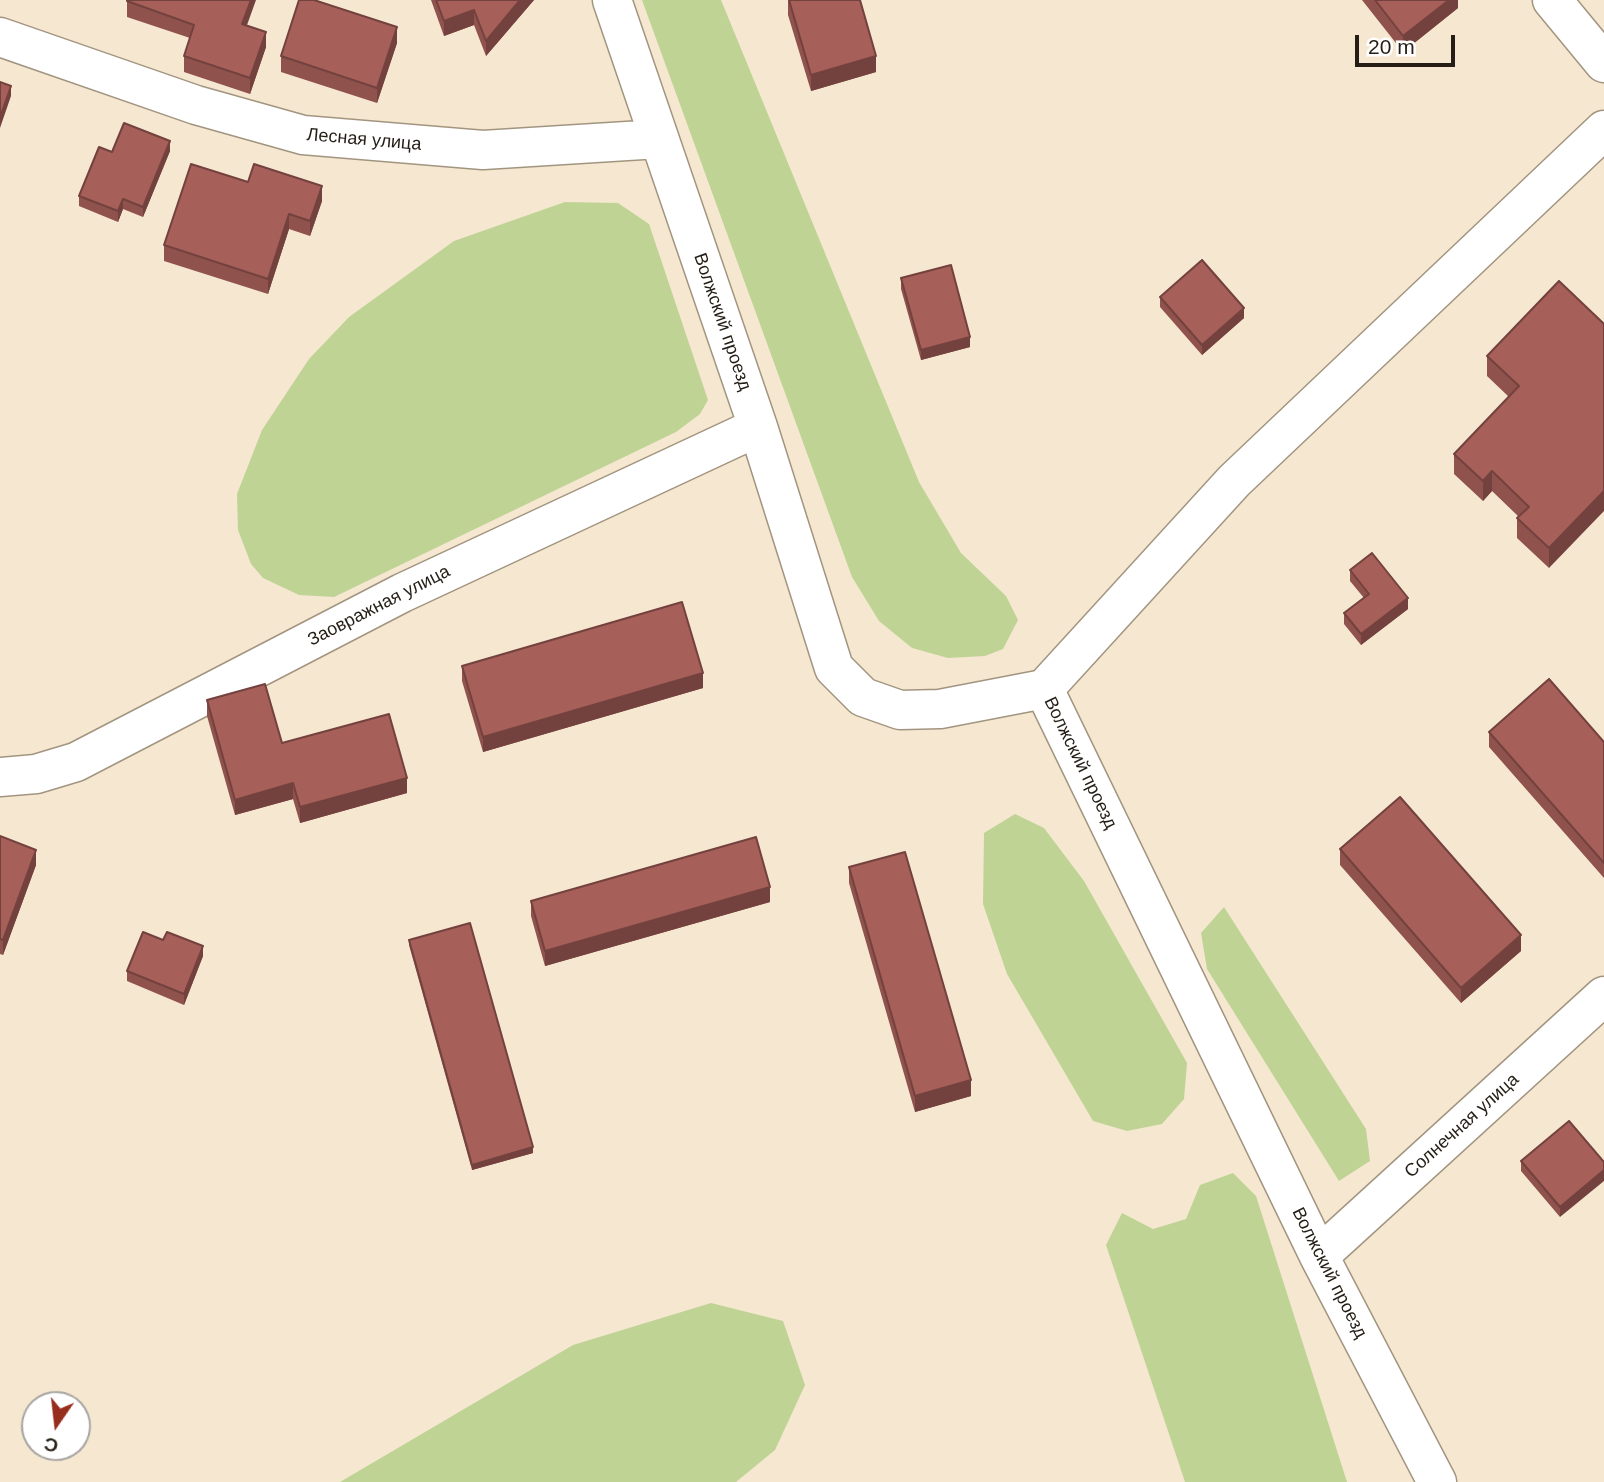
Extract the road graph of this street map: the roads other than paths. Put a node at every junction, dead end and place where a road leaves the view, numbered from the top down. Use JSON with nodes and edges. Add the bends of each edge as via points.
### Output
{"nodes":[{"id":1,"x":612,"y":0,"type":"edge"},
{"id":2,"x":1552,"y":0,"type":"edge"},
{"id":3,"x":0,"y":37,"type":"edge"},
{"id":4,"x":1604,"y":63,"type":"edge"},
{"id":5,"x":1604,"y":130,"type":"edge"},
{"id":6,"x":659,"y":139,"type":"junction"},
{"id":7,"x":758,"y":427,"type":"junction"},
{"id":8,"x":1044,"y":689,"type":"junction"},
{"id":9,"x":0,"y":777,"type":"edge"},
{"id":10,"x":1604,"y":996,"type":"edge"},
{"id":11,"x":1320,"y":1256,"type":"junction"},
{"id":12,"x":1437,"y":1482,"type":"edge"}],
"edges":[{"from":1,"to":6,"type":"street","name":"Волжский проезд"},
{"from":2,"to":4,"type":"street"},
{"from":3,"to":6,"type":"street","name":"Лесная улица","via":[[196,105],[303,135],[483,150]]},
{"from":5,"to":8,"type":"street","via":[[1234,481]]},
{"from":6,"to":7,"type":"street","name":"Волжский проезд"},
{"from":7,"to":8,"type":"street","name":"Волжский проезд","via":[[834,667],[863,696],[900,710],[940,709]]},
{"from":7,"to":9,"type":"street","name":"Заовражная улица","via":[[402,593],[76,762],[36,774]]},
{"from":8,"to":11,"type":"street","name":"Волжский проезд"},
{"from":10,"to":11,"type":"street","name":"Солнечная улица"},
{"from":11,"to":12,"type":"street","name":"Волжский проезд"}]}
